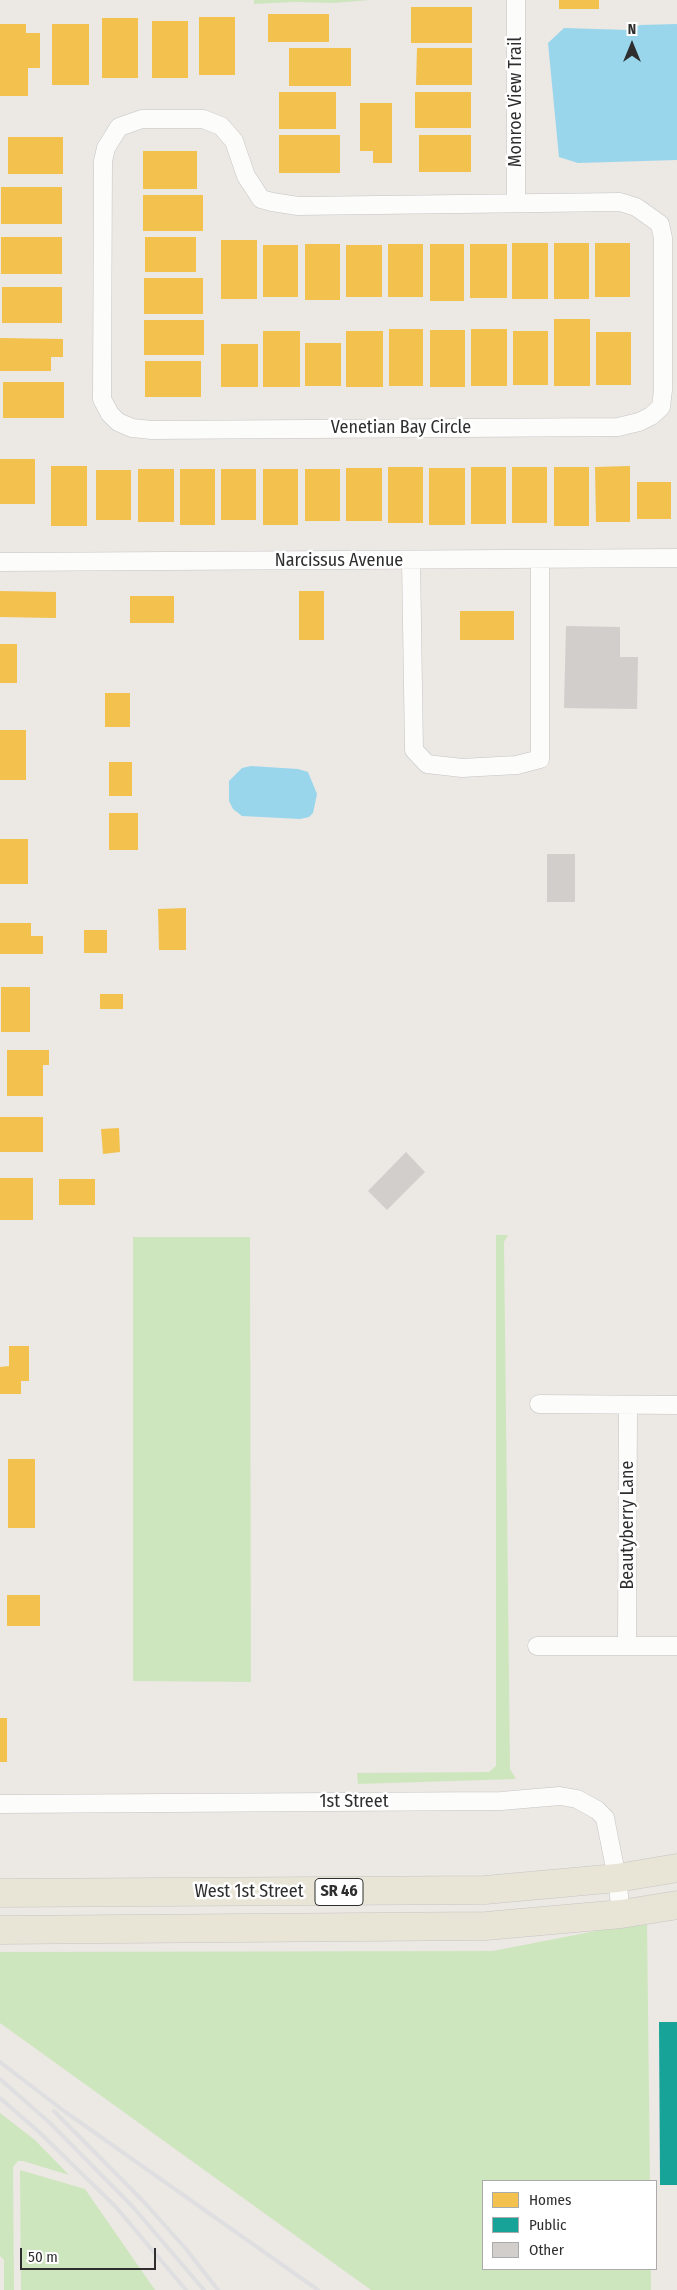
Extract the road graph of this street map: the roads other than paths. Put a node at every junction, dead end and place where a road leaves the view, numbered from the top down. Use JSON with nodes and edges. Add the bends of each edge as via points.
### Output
{"nodes":[{"id":1,"x":516,"y":0,"type":"edge"},
{"id":2,"x":516,"y":203,"type":"junction"},
{"id":3,"x":677,"y":558,"type":"edge"},
{"id":4,"x":540,"y":559,"type":"junction"},
{"id":5,"x":411,"y":560,"type":"junction"},
{"id":6,"x":0,"y":562,"type":"edge"},
{"id":7,"x":539,"y":1404,"type":"dead end"},
{"id":8,"x":628,"y":1404,"type":"junction"},
{"id":9,"x":677,"y":1405,"type":"edge"},
{"id":10,"x":537,"y":1646,"type":"dead end"},
{"id":11,"x":627,"y":1646,"type":"junction"},
{"id":12,"x":677,"y":1646,"type":"edge"},
{"id":13,"x":0,"y":1804,"type":"edge"},
{"id":14,"x":677,"y":1868,"type":"edge"},
{"id":15,"x":617,"y":1878,"type":"junction"},
{"id":16,"x":0,"y":1893,"type":"edge"},
{"id":17,"x":677,"y":1905,"type":"edge"},
{"id":18,"x":621,"y":1914,"type":"junction"},
{"id":19,"x":0,"y":1930,"type":"edge"}],
"edges":[{"from":1,"to":2,"type":"street","name":"Monroe View Trail"},
{"from":2,"to":2,"type":"street","name":"Venetian Bay Circle","via":[[620,202],[636,207],[660,224],[663,238],[663,390],[661,407],[650,416],[618,427],[152,430],[132,428],[118,422],[102,399],[103,161],[106,148],[119,127],[142,120],[203,120],[221,126],[234,141],[246,176],[261,199],[272,202],[298,206]]},
{"from":3,"to":4,"type":"street","name":"Narcissus Avenue"},
{"from":4,"to":5,"type":"street","name":"Narcissus Avenue"},
{"from":4,"to":5,"type":"street","via":[[540,759],[517,766],[462,768],[427,764],[414,750]]},
{"from":5,"to":6,"type":"street","name":"Narcissus Avenue"},
{"from":7,"to":8,"type":"street"},
{"from":8,"to":9,"type":"street"},
{"from":8,"to":11,"type":"street","name":"Beautyberry Lane"},
{"from":10,"to":11,"type":"street"},
{"from":11,"to":12,"type":"street"},
{"from":13,"to":15,"type":"street","name":"1st Street","via":[[501,1801],[560,1796],[577,1799],[605,1818]]},
{"from":14,"to":15,"type":"main road","name":"West 1st Street","number":"SR 46"},
{"from":15,"to":16,"type":"main road","name":"West 1st Street","number":"SR 46","via":[[475,1890]]},
{"from":15,"to":18,"type":"street","name":"1st Street"},
{"from":17,"to":18,"type":"main road","name":"West 1st Street","number":"SR 46"},
{"from":18,"to":19,"type":"main road","name":"West 1st Street","number":"SR 46","via":[[477,1926]]}]}
